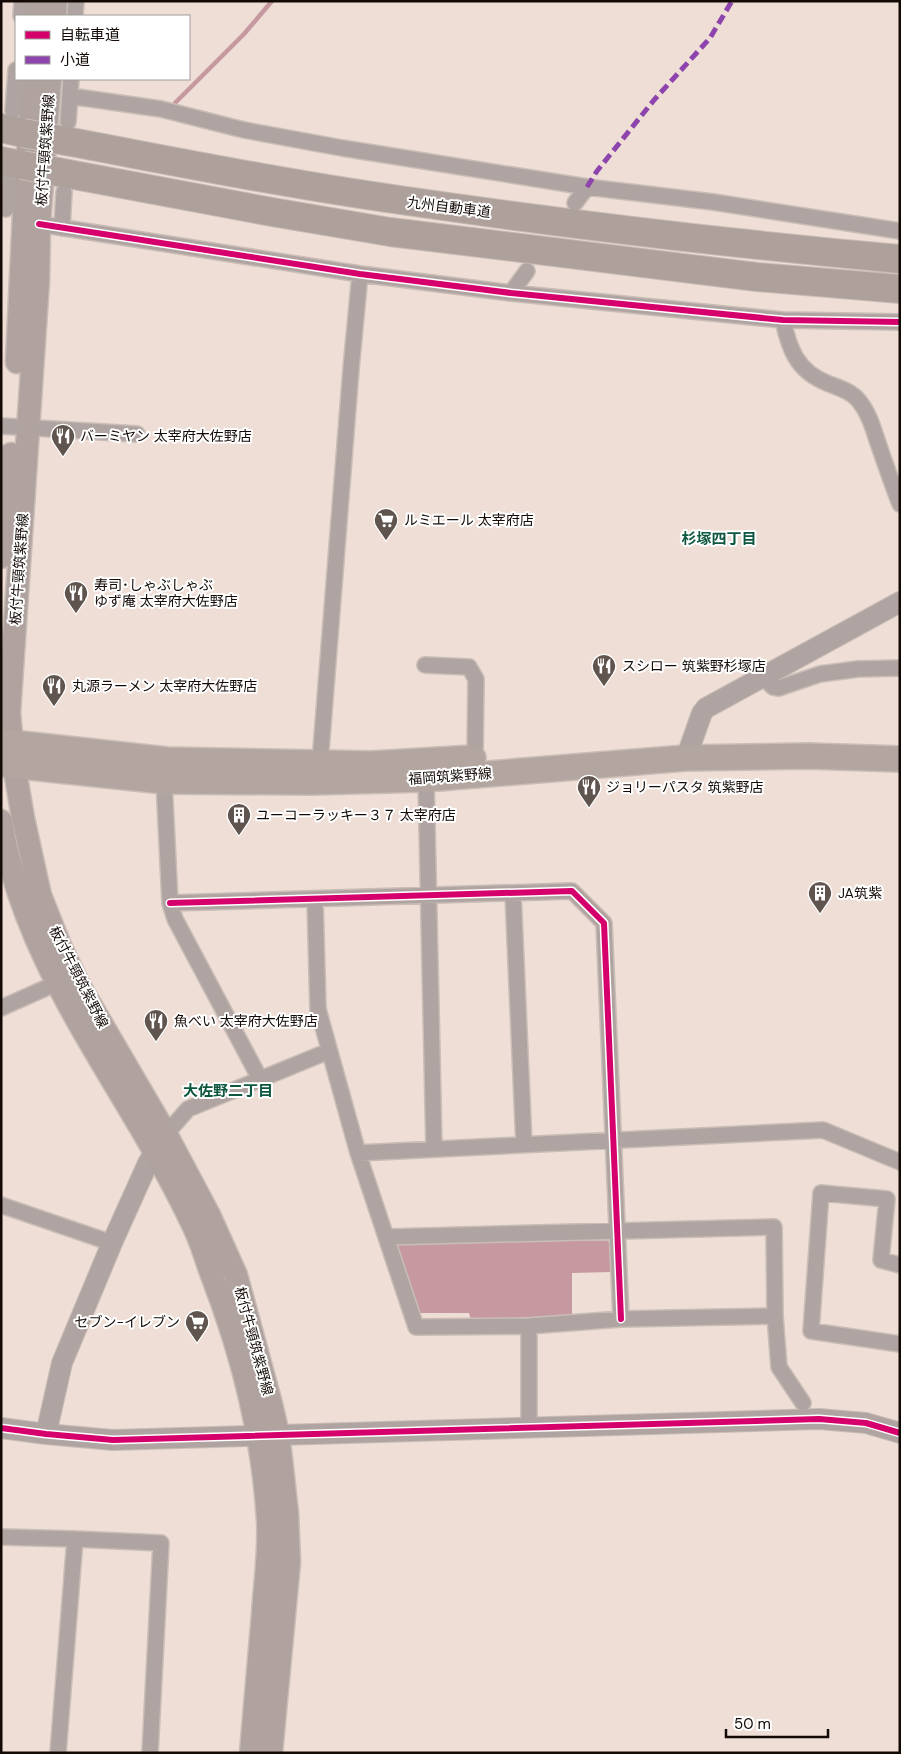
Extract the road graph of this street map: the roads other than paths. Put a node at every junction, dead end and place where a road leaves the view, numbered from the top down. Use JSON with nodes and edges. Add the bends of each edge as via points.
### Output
{"nodes":[{"id":1,"x":22,"y":1,"type":"edge"},
{"id":2,"x":39,"y":1,"type":"edge"},
{"id":3,"x":56,"y":1,"type":"edge"},
{"id":4,"x":76,"y":1,"type":"edge"},
{"id":5,"x":20,"y":15,"type":"edge"},
{"id":6,"x":38,"y":15,"type":"edge"},
{"id":7,"x":55,"y":15,"type":"edge"},
{"id":8,"x":74,"y":15,"type":"edge"},
{"id":9,"x":16,"y":80,"type":"edge"},
{"id":10,"x":16,"y":80,"type":"edge"},
{"id":11,"x":50,"y":80,"type":"edge"},
{"id":12,"x":71,"y":80,"type":"edge"},
{"id":13,"x":70,"y":96,"type":"junction"},
{"id":14,"x":12,"y":124,"type":"edge"},
{"id":15,"x":64,"y":131,"type":"junction"},
{"id":16,"x":10,"y":169,"type":"edge"},
{"id":17,"x":61,"y":182,"type":"junction"},
{"id":18,"x":587,"y":187,"type":"junction"},
{"id":19,"x":575,"y":203,"type":"dead end"},
{"id":20,"x":18,"y":214,"type":"edge"},
{"id":21,"x":62,"y":228,"type":"junction"},
{"id":22,"x":900,"y":231,"type":"edge"},
{"id":23,"x":900,"y":259,"type":"edge"},
{"id":24,"x":527,"y":271,"type":"dead end"},
{"id":25,"x":360,"y":274,"type":"junction"},
{"id":26,"x":900,"y":289,"type":"edge"},
{"id":27,"x":511,"y":293,"type":"junction"},
{"id":28,"x":783,"y":320,"type":"junction"},
{"id":29,"x":897,"y":326,"type":"edge"},
{"id":30,"x":14,"y":428,"type":"edge"},
{"id":31,"x":137,"y":434,"type":"dead end"},
{"id":32,"x":900,"y":504,"type":"edge"},
{"id":33,"x":1,"y":557,"type":"edge"},
{"id":34,"x":900,"y":602,"type":"edge"},
{"id":35,"x":425,"y":665,"type":"dead end"},
{"id":36,"x":900,"y":668,"type":"edge"},
{"id":37,"x":763,"y":677,"type":"junction"},
{"id":38,"x":900,"y":742,"type":"edge"},
{"id":39,"x":321,"y":750,"type":"junction"},
{"id":40,"x":689,"y":750,"type":"junction"},
{"id":41,"x":7,"y":754,"type":"edge"},
{"id":42,"x":475,"y":758,"type":"junction"},
{"id":43,"x":900,"y":759,"type":"edge"},
{"id":44,"x":260,"y":762,"type":"junction"},
{"id":45,"x":372,"y":764,"type":"junction"},
{"id":46,"x":426,"y":779,"type":"junction"},
{"id":47,"x":164,"y":782,"type":"junction"},
{"id":48,"x":1,"y":821,"type":"edge"},
{"id":49,"x":513,"y":893,"type":"junction"},
{"id":50,"x":429,"y":896,"type":"junction"},
{"id":51,"x":316,"y":899,"type":"junction"},
{"id":52,"x":170,"y":903,"type":"junction"},
{"id":53,"x":57,"y":982,"type":"junction"},
{"id":54,"x":1,"y":1008,"type":"edge"},
{"id":55,"x":329,"y":1051,"type":"junction"},
{"id":56,"x":260,"y":1079,"type":"junction"},
{"id":57,"x":614,"y":1140,"type":"junction"},
{"id":58,"x":160,"y":1143,"type":"junction"},
{"id":59,"x":524,"y":1145,"type":"junction"},
{"id":60,"x":434,"y":1149,"type":"junction"},
{"id":61,"x":358,"y":1153,"type":"junction"},
{"id":62,"x":900,"y":1162,"type":"edge"},
{"id":63,"x":893,"y":1200,"type":"edge"},
{"id":64,"x":1,"y":1205,"type":"edge"},
{"id":65,"x":617,"y":1231,"type":"junction"},
{"id":66,"x":387,"y":1237,"type":"junction"},
{"id":67,"x":112,"y":1243,"type":"junction"},
{"id":68,"x":900,"y":1265,"type":"edge"},
{"id":69,"x":775,"y":1316,"type":"junction"},
{"id":70,"x":621,"y":1319,"type":"junction"},
{"id":71,"x":529,"y":1326,"type":"junction"},
{"id":72,"x":900,"y":1344,"type":"edge"},
{"id":73,"x":803,"y":1403,"type":"dead end"},
{"id":74,"x":529,"y":1427,"type":"junction"},
{"id":75,"x":1,"y":1428,"type":"edge"},
{"id":76,"x":900,"y":1433,"type":"edge"},
{"id":77,"x":46,"y":1434,"type":"junction"},
{"id":78,"x":268,"y":1435,"type":"junction"},
{"id":79,"x":1,"y":1537,"type":"edge"},
{"id":80,"x":75,"y":1538,"type":"junction"},
{"id":81,"x":58,"y":1753,"type":"edge"},
{"id":82,"x":150,"y":1753,"type":"edge"},
{"id":83,"x":252,"y":1753,"type":"edge"},
{"id":84,"x":271,"y":1753,"type":"edge"}],
"edges":[{"from":1,"to":5,"type":"street"},
{"from":2,"to":6,"type":"main road"},
{"from":3,"to":7,"type":"main road"},
{"from":4,"to":8,"type":"street"},
{"from":9,"to":14,"type":"street"},
{"from":10,"to":20,"type":"main road","name":"板付牛頸筑紫野線"},
{"from":11,"to":20,"type":"main road","name":"板付牛頸筑紫野線"},
{"from":12,"to":13,"type":"street"},
{"from":13,"to":15,"type":"street"},
{"from":13,"to":18,"type":"street","via":[[161,108],[244,130],[342,148]]},
{"from":14,"to":15,"type":"highway","name":"九州自動車道","bridge":true},
{"from":15,"to":23,"type":"highway","name":"九州自動車道","via":[[269,178],[399,200],[761,246]]},
{"from":16,"to":17,"type":"highway","bridge":true},
{"from":16,"to":20,"type":"street"},
{"from":17,"to":21,"type":"street"},
{"from":17,"to":26,"type":"highway","via":[[390,232],[757,277]]},
{"from":18,"to":19,"type":"street"},
{"from":18,"to":22,"type":"street","via":[[713,202]]},
{"from":20,"to":21,"type":"street"},
{"from":20,"to":30,"type":"main road","name":"板付牛頸筑紫野線","via":[[38,281]]},
{"from":21,"to":25,"type":"street"},
{"from":24,"to":27,"type":"street"},
{"from":25,"to":27,"type":"street"},
{"from":25,"to":39,"type":"street"},
{"from":27,"to":28,"type":"street"},
{"from":28,"to":29,"type":"street"},
{"from":28,"to":32,"type":"street","via":[[788,343],[798,362],[809,374],[847,390],[868,414]]},
{"from":30,"to":31,"type":"street"},
{"from":30,"to":33,"type":"main road","name":"板付牛頸筑紫野線"},
{"from":30,"to":41,"type":"main road","name":"板付牛頸筑紫野線"},
{"from":34,"to":37,"type":"street"},
{"from":35,"to":42,"type":"street","via":[[469,667],[476,679]]},
{"from":36,"to":37,"type":"street","via":[[820,674],[779,688],[772,687]]},
{"from":37,"to":40,"type":"street","via":[[706,708]]},
{"from":38,"to":40,"type":"main road","name":"福岡筑紫野線","via":[[810,740]]},
{"from":39,"to":44,"type":"street","via":[[278,754]]},
{"from":39,"to":45,"type":"street","via":[[368,753]]},
{"from":40,"to":42,"type":"main road","name":"福岡筑紫野線"},
{"from":40,"to":43,"type":"main road","name":"福岡筑紫野線"},
{"from":40,"to":46,"type":"main road","name":"福岡筑紫野線"},
{"from":41,"to":44,"type":"main road","name":"福岡筑紫野線"},
{"from":41,"to":47,"type":"main road","name":"福岡筑紫野線"},
{"from":41,"to":58,"type":"main road","name":"板付牛頸筑紫野線","via":[[40,895],[61,948]]},
{"from":42,"to":45,"type":"main road","name":"福岡筑紫野線"},
{"from":44,"to":45,"type":"main road","name":"福岡筑紫野線"},
{"from":46,"to":47,"type":"main road","name":"福岡筑紫野線"},
{"from":46,"to":50,"type":"street"},
{"from":47,"to":52,"type":"street"},
{"from":48,"to":53,"type":"main road","name":"板付牛頸筑紫野線","via":[[24,908]]},
{"from":49,"to":50,"type":"street"},
{"from":49,"to":57,"type":"street","via":[[572,891],[604,923]]},
{"from":49,"to":59,"type":"street"},
{"from":50,"to":51,"type":"street"},
{"from":50,"to":60,"type":"street"},
{"from":51,"to":52,"type":"street"},
{"from":51,"to":55,"type":"street","via":[[318,1009]]},
{"from":52,"to":56,"type":"street","via":[[175,919]]},
{"from":53,"to":54,"type":"street"},
{"from":53,"to":58,"type":"main road","name":"板付牛頸筑紫野線"},
{"from":55,"to":56,"type":"street"},
{"from":55,"to":61,"type":"street"},
{"from":56,"to":58,"type":"street","via":[[188,1109]]},
{"from":57,"to":59,"type":"street"},
{"from":57,"to":62,"type":"street","via":[[823,1130]]},
{"from":57,"to":65,"type":"street"},
{"from":58,"to":67,"type":"street"},
{"from":58,"to":78,"type":"main road","name":"板付牛頸筑紫野線","via":[[230,1321],[249,1389]]},
{"from":59,"to":60,"type":"street"},
{"from":60,"to":61,"type":"street"},
{"from":61,"to":66,"type":"street"},
{"from":63,"to":68,"type":"street","via":[[881,1260]]},
{"from":63,"to":72,"type":"street","via":[[821,1193],[811,1331]]},
{"from":64,"to":67,"type":"street"},
{"from":65,"to":66,"type":"street"},
{"from":65,"to":69,"type":"street","via":[[774,1227]]},
{"from":65,"to":70,"type":"street"},
{"from":66,"to":71,"type":"street","via":[[416,1327]]},
{"from":67,"to":77,"type":"street","via":[[62,1363]]},
{"from":69,"to":70,"type":"street"},
{"from":69,"to":73,"type":"street","via":[[779,1367]]},
{"from":70,"to":71,"type":"street"},
{"from":71,"to":74,"type":"street"},
{"from":74,"to":76,"type":"street","via":[[819,1419],[866,1423]]},
{"from":74,"to":78,"type":"street"},
{"from":75,"to":77,"type":"street"},
{"from":77,"to":78,"type":"street","via":[[113,1440]]},
{"from":78,"to":83,"type":"main road","name":"板付牛頸筑紫野線","via":[[266,1574]]},
{"from":78,"to":84,"type":"main road","name":"板付牛頸筑紫野線","via":[[287,1512],[290,1562]]},
{"from":79,"to":80,"type":"street"},
{"from":80,"to":81,"type":"street"},
{"from":80,"to":82,"type":"street","via":[[161,1543]]}]}
